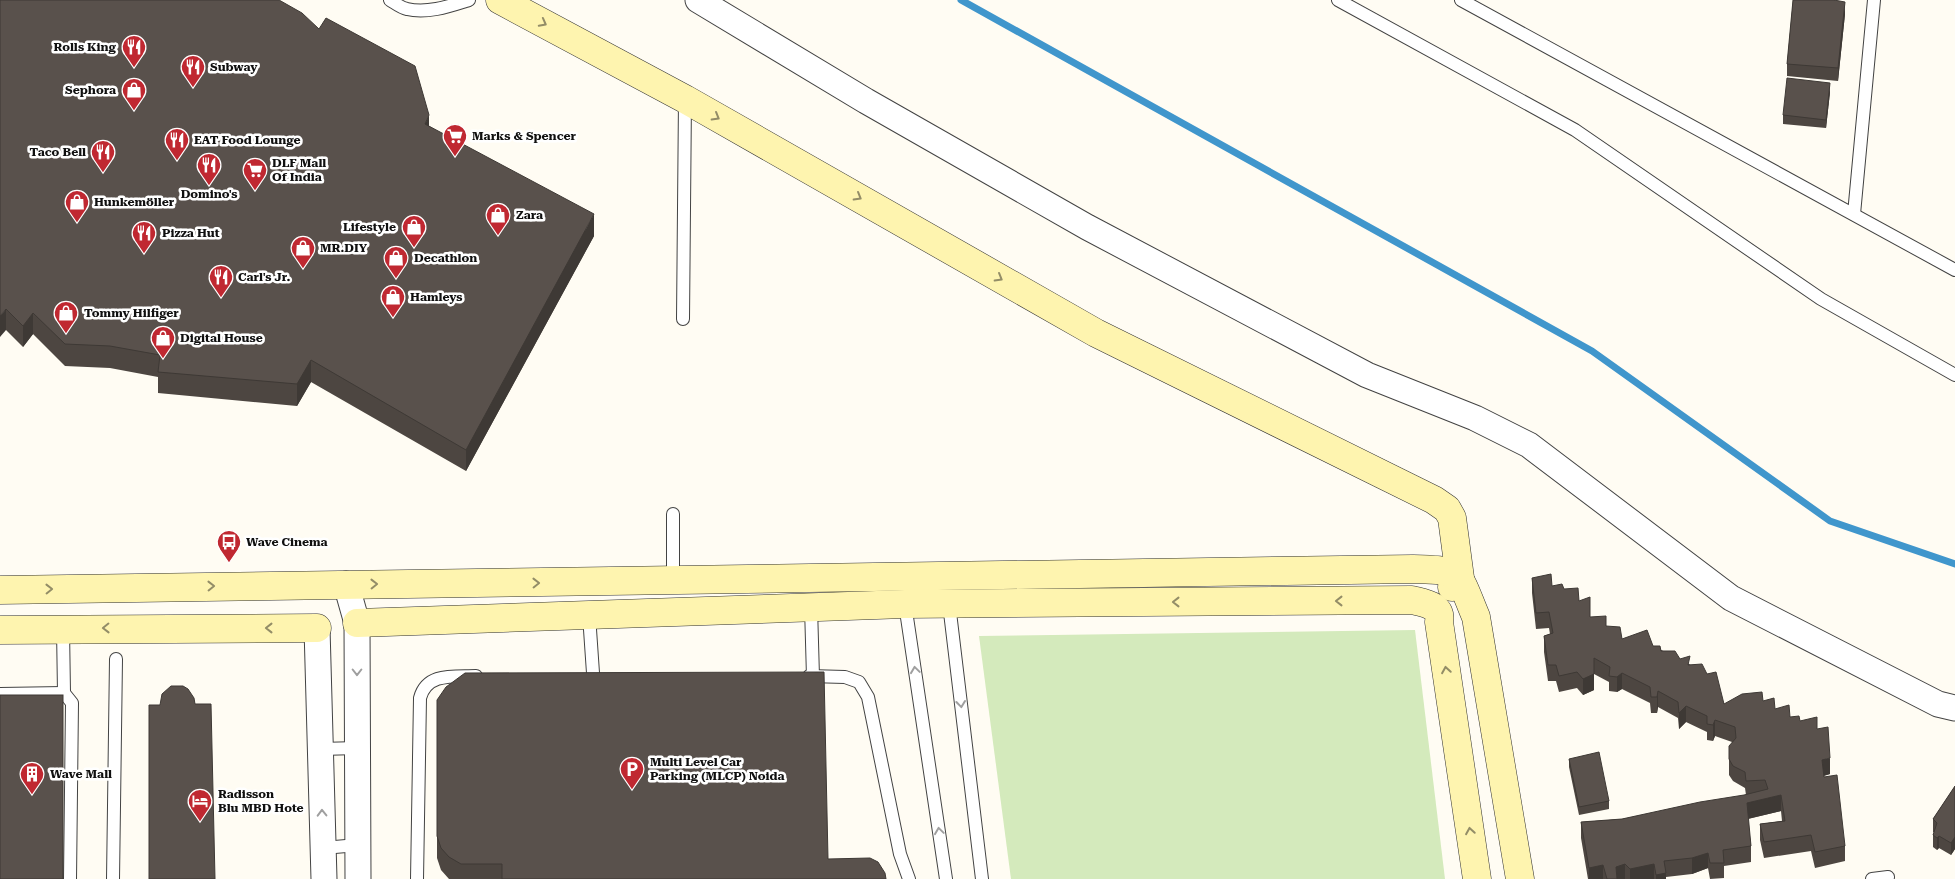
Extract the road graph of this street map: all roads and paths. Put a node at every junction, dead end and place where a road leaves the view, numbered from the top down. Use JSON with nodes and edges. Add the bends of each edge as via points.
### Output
{"nodes":[{"id":1,"x":390,"y":0,"type":"edge"},
{"id":2,"x":469,"y":0,"type":"edge"},
{"id":3,"x":500,"y":0,"type":"edge"},
{"id":4,"x":698,"y":0,"type":"edge"},
{"id":5,"x":1338,"y":0,"type":"edge"},
{"id":6,"x":1461,"y":0,"type":"edge"},
{"id":7,"x":1874,"y":0,"type":"edge"},
{"id":8,"x":684,"y":99,"type":"junction"},
{"id":9,"x":1854,"y":214,"type":"junction"},
{"id":10,"x":1955,"y":270,"type":"edge"},
{"id":11,"x":682,"y":319,"type":"dead end"},
{"id":12,"x":1955,"y":375,"type":"edge"},
{"id":13,"x":673,"y":514,"type":"dead end"},
{"id":14,"x":1460,"y":578,"type":"junction"},
{"id":15,"x":673,"y":581,"type":"junction"},
{"id":16,"x":346,"y":584,"type":"junction"},
{"id":17,"x":0,"y":590,"type":"edge"},
{"id":18,"x":905,"y":604,"type":"junction"},
{"id":19,"x":949,"y":604,"type":"junction"},
{"id":20,"x":1434,"y":606,"type":"junction"},
{"id":21,"x":812,"y":607,"type":"junction"},
{"id":22,"x":589,"y":615,"type":"junction"},
{"id":23,"x":357,"y":623,"type":"junction"},
{"id":24,"x":317,"y":628,"type":"joint"},
{"id":25,"x":63,"y":629,"type":"junction"},
{"id":26,"x":0,"y":630,"type":"edge"},
{"id":27,"x":116,"y":660,"type":"dead end"},
{"id":28,"x":593,"y":673,"type":"edge"},
{"id":29,"x":490,"y":676,"type":"edge"},
{"id":30,"x":794,"y":676,"type":"edge"},
{"id":31,"x":813,"y":676,"type":"junction"},
{"id":32,"x":64,"y":693,"type":"junction"},
{"id":33,"x":0,"y":694,"type":"edge"},
{"id":34,"x":1955,"y":708,"type":"edge"},
{"id":35,"x":358,"y":748,"type":"junction"},
{"id":36,"x":320,"y":749,"type":"junction"},
{"id":37,"x":358,"y":845,"type":"junction"},
{"id":38,"x":323,"y":848,"type":"junction"},
{"id":39,"x":1888,"y":877,"type":"dead end"},
{"id":40,"x":70,"y":879,"type":"edge"},
{"id":41,"x":112,"y":879,"type":"edge"},
{"id":42,"x":324,"y":879,"type":"edge"},
{"id":43,"x":358,"y":879,"type":"edge"},
{"id":44,"x":417,"y":879,"type":"edge"},
{"id":45,"x":909,"y":879,"type":"edge"},
{"id":46,"x":946,"y":879,"type":"edge"},
{"id":47,"x":982,"y":879,"type":"edge"},
{"id":48,"x":1478,"y":879,"type":"edge"},
{"id":49,"x":1520,"y":879,"type":"edge"},
{"id":50,"x":1872,"y":879,"type":"edge"}],
"edges":[{"from":1,"to":2,"type":"lane","via":[[406,9],[426,11]]},
{"from":3,"to":8,"type":"street","one_way":true},
{"from":4,"to":34,"type":"street","via":[[866,101],[1096,231],[1366,375],[1475,418],[1529,445],[1731,598],[1938,704]]},
{"from":5,"to":12,"type":"lane","via":[[1575,130],[1821,299]]},
{"from":6,"to":9,"type":"lane"},
{"from":7,"to":9,"type":"lane"},
{"from":8,"to":11,"type":"lane"},
{"from":8,"to":14,"type":"street","one_way":true,"via":[[1096,333],[1434,500],[1447,509],[1452,518]]},
{"from":9,"to":10,"type":"lane"},
{"from":13,"to":15,"type":"lane"},
{"from":14,"to":15,"type":"street","via":[[1452,572],[1413,568]]},
{"from":14,"to":20,"type":"street"},
{"from":14,"to":49,"type":"street","via":[[1476,617]]},
{"from":16,"to":15,"type":"street","one_way":true},
{"from":17,"to":16,"type":"street","one_way":true},
{"from":16,"to":23,"type":"street"},
{"from":18,"to":19,"type":"street"},
{"from":18,"to":21,"type":"street"},
{"from":46,"to":18,"type":"lane","one_way":true},
{"from":20,"to":19,"type":"street","one_way":true,"via":[[1412,600]]},
{"from":19,"to":47,"type":"lane","one_way":true},
{"from":48,"to":20,"type":"street","one_way":true,"via":[[1440,618]]},
{"from":21,"to":22,"type":"street"},
{"from":21,"to":31,"type":"lane"},
{"from":22,"to":23,"type":"street"},
{"from":22,"to":28,"type":"lane"},
{"from":23,"to":35,"type":"street","one_way":true},
{"from":24,"to":25,"type":"street","one_way":true},
{"from":24,"to":36,"type":"street"},
{"from":25,"to":26,"type":"street"},
{"from":25,"to":32,"type":"lane"},
{"from":27,"to":41,"type":"lane"},
{"from":29,"to":44,"type":"lane","via":[[443,678],[432,680],[422,688]]},
{"from":30,"to":31,"type":"lane"},
{"from":31,"to":45,"type":"lane","via":[[845,677],[859,682],[868,697],[900,854]]},
{"from":32,"to":33,"type":"lane"},
{"from":32,"to":40,"type":"lane","via":[[72,703]]},
{"from":35,"to":36,"type":"lane"},
{"from":35,"to":37,"type":"street"},
{"from":38,"to":36,"type":"street","one_way":true},
{"from":37,"to":38,"type":"lane"},
{"from":37,"to":43,"type":"street"},
{"from":38,"to":42,"type":"street"},
{"from":39,"to":50,"type":"lane"}]}
